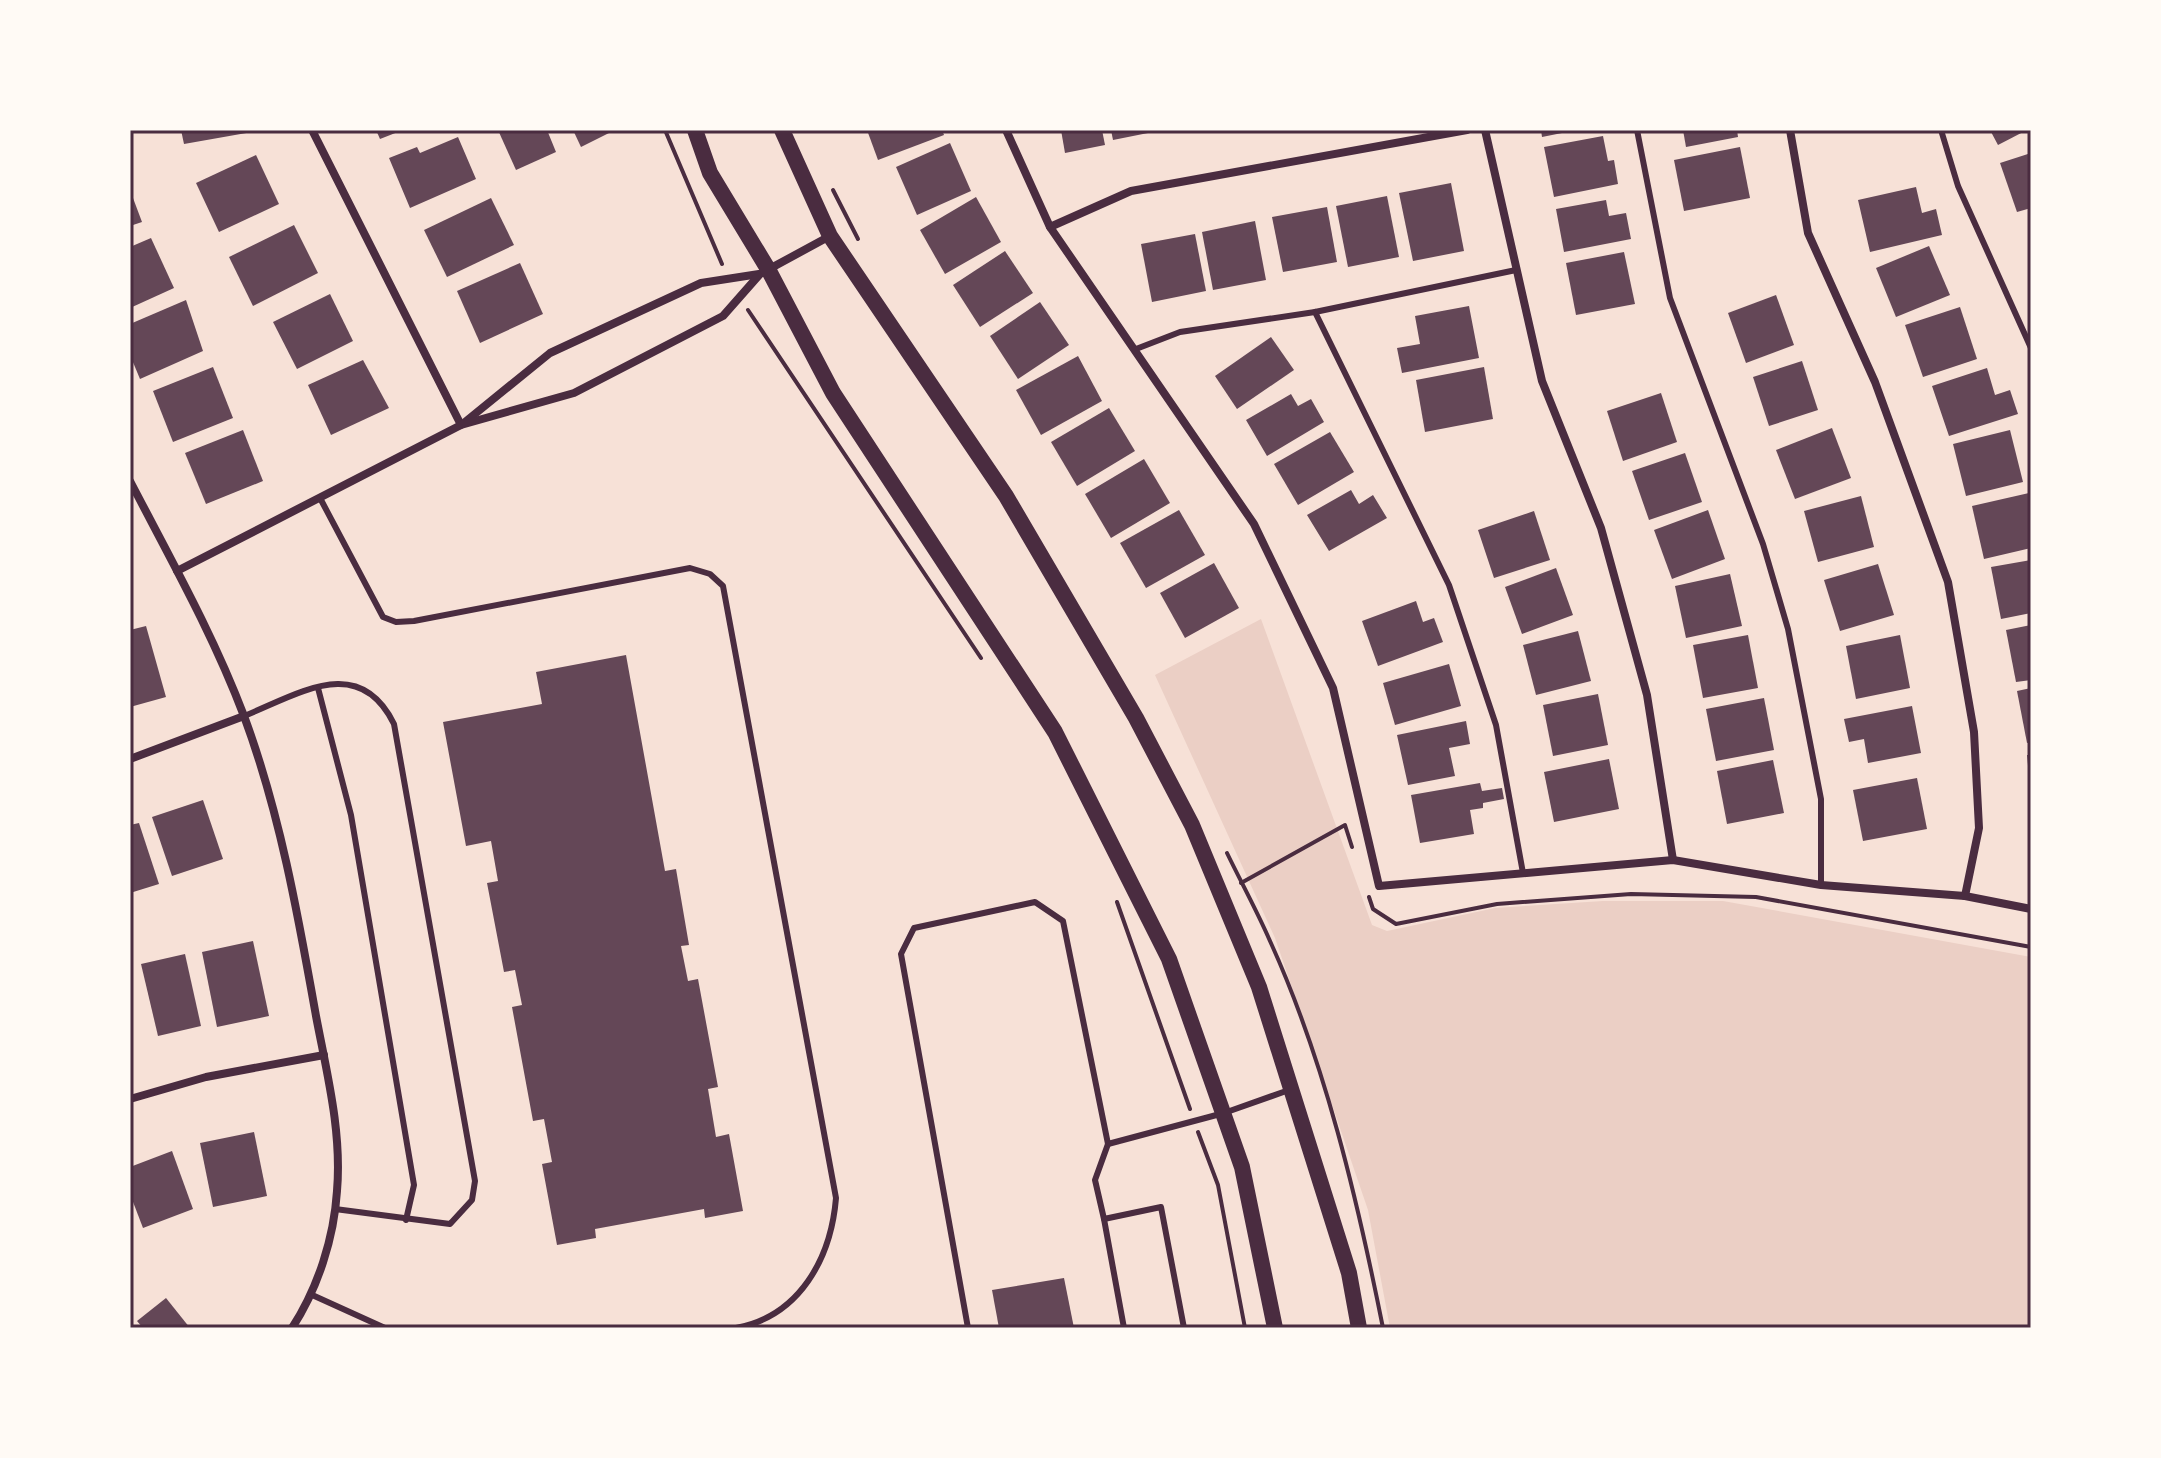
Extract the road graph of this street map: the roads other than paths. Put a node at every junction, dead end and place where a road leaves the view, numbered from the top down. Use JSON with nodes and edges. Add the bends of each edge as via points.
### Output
{"nodes":[{"id":1,"x":312,"y":130,"type":"edge"},
{"id":2,"x":695,"y":130,"type":"edge"},
{"id":3,"x":782,"y":130,"type":"edge"},
{"id":4,"x":1006,"y":130,"type":"edge"},
{"id":5,"x":1467,"y":130,"type":"edge"},
{"id":6,"x":1485,"y":130,"type":"edge"},
{"id":7,"x":1637,"y":130,"type":"edge"},
{"id":8,"x":1790,"y":130,"type":"edge"},
{"id":9,"x":1941,"y":130,"type":"edge"},
{"id":10,"x":1050,"y":227,"type":"junction"},
{"id":11,"x":830,"y":236,"type":"junction"},
{"id":12,"x":1516,"y":270,"type":"junction"},
{"id":13,"x":764,"y":271,"type":"junction"},
{"id":14,"x":1315,"y":312,"type":"junction"},
{"id":15,"x":2031,"y":348,"type":"edge"},
{"id":16,"x":1136,"y":349,"type":"junction"},
{"id":17,"x":461,"y":425,"type":"junction"},
{"id":18,"x":130,"y":481,"type":"edge"},
{"id":19,"x":320,"y":498,"type":"junction"},
{"id":20,"x":177,"y":571,"type":"junction"},
{"id":21,"x":318,"y":688,"type":"junction"},
{"id":22,"x":244,"y":716,"type":"junction"},
{"id":23,"x":130,"y":759,"type":"edge"},
{"id":24,"x":1673,"y":860,"type":"junction"},
{"id":25,"x":1523,"y":873,"type":"junction"},
{"id":26,"x":1821,"y":885,"type":"junction"},
{"id":27,"x":1965,"y":896,"type":"junction"},
{"id":28,"x":2031,"y":909,"type":"edge"},
{"id":29,"x":324,"y":1055,"type":"junction"},
{"id":30,"x":1293,"y":1089,"type":"junction"},
{"id":31,"x":130,"y":1099,"type":"edge"},
{"id":32,"x":1224,"y":1113,"type":"junction"},
{"id":33,"x":1108,"y":1144,"type":"junction"},
{"id":34,"x":335,"y":1209,"type":"junction"},
{"id":35,"x":1104,"y":1219,"type":"junction"},
{"id":36,"x":406,"y":1220,"type":"junction"},
{"id":37,"x":310,"y":1294,"type":"junction"},
{"id":38,"x":292,"y":1328,"type":"edge"},
{"id":39,"x":385,"y":1328,"type":"edge"},
{"id":40,"x":736,"y":1328,"type":"edge"},
{"id":41,"x":968,"y":1328,"type":"edge"},
{"id":42,"x":1124,"y":1328,"type":"edge"},
{"id":43,"x":1184,"y":1328,"type":"edge"},
{"id":44,"x":1275,"y":1328,"type":"edge"},
{"id":45,"x":1359,"y":1328,"type":"edge"}],
"edges":[{"from":1,"to":17,"type":"street"},
{"from":2,"to":13,"type":"main road","via":[[710,173]]},
{"from":3,"to":11,"type":"main road"},
{"from":4,"to":10,"type":"street"},
{"from":5,"to":10,"type":"street","via":[[1131,191]]},
{"from":6,"to":12,"type":"street"},
{"from":7,"to":26,"type":"lane","via":[[1670,298],[1763,544],[1788,629],[1821,799]]},
{"from":8,"to":27,"type":"street","via":[[1808,233],[1875,382],[1948,582],[1974,732],[1979,828]]},
{"from":9,"to":15,"type":"lane","via":[[1958,186]]},
{"from":10,"to":16,"type":"street"},
{"from":11,"to":13,"type":"street"},
{"from":11,"to":30,"type":"main road","via":[[1006,496],[1136,718],[1192,825],[1259,987]]},
{"from":12,"to":14,"type":"lane"},
{"from":12,"to":24,"type":"street","via":[[1542,381],[1601,528],[1647,695]]},
{"from":13,"to":17,"type":"street","via":[[701,283],[550,353]]},
{"from":13,"to":17,"type":"street","via":[[723,316],[574,393]]},
{"from":13,"to":32,"type":"main road","via":[[833,393],[1055,732],[1169,959]]},
{"from":14,"to":16,"type":"lane","via":[[1180,332]]},
{"from":14,"to":25,"type":"lane","via":[[1449,585],[1496,725]]},
{"from":16,"to":25,"type":"street","via":[[1254,524],[1333,688],[1379,886]]},
{"from":17,"to":19,"type":"street"},
{"from":18,"to":20,"type":"street"},
{"from":19,"to":20,"type":"street"},
{"from":19,"to":40,"type":"lane","via":[[383,617],[396,622],[690,568],[710,574],[723,586],[836,1198],[834,1226],[810,1281],[773,1315]]},
{"from":20,"to":22,"type":"street"},
{"from":21,"to":22,"type":"lane"},
{"from":21,"to":36,"type":"lane","via":[[351,815],[414,1185]]},
{"from":21,"to":36,"type":"lane","via":[[343,682],[367,688],[394,724],[475,1181],[472,1200],[450,1224]]},
{"from":22,"to":23,"type":"street"},
{"from":22,"to":29,"type":"street","via":[[285,852]]},
{"from":24,"to":25,"type":"street"},
{"from":24,"to":26,"type":"street"},
{"from":26,"to":27,"type":"street"},
{"from":27,"to":28,"type":"street"},
{"from":29,"to":31,"type":"street","via":[[206,1077]]},
{"from":29,"to":34,"type":"street","via":[[337,1138]]},
{"from":30,"to":32,"type":"lane"},
{"from":30,"to":45,"type":"main road","via":[[1349,1273]]},
{"from":32,"to":33,"type":"lane"},
{"from":32,"to":44,"type":"main road","via":[[1242,1167]]},
{"from":33,"to":35,"type":"lane","via":[[1095,1180]]},
{"from":33,"to":41,"type":"lane","via":[[1063,921],[1035,902],[914,928],[901,954]]},
{"from":34,"to":36,"type":"lane"},
{"from":34,"to":37,"type":"street"},
{"from":35,"to":42,"type":"lane"},
{"from":35,"to":43,"type":"lane","via":[[1161,1207]]},
{"from":37,"to":38,"type":"street"},
{"from":37,"to":39,"type":"lane"}]}
